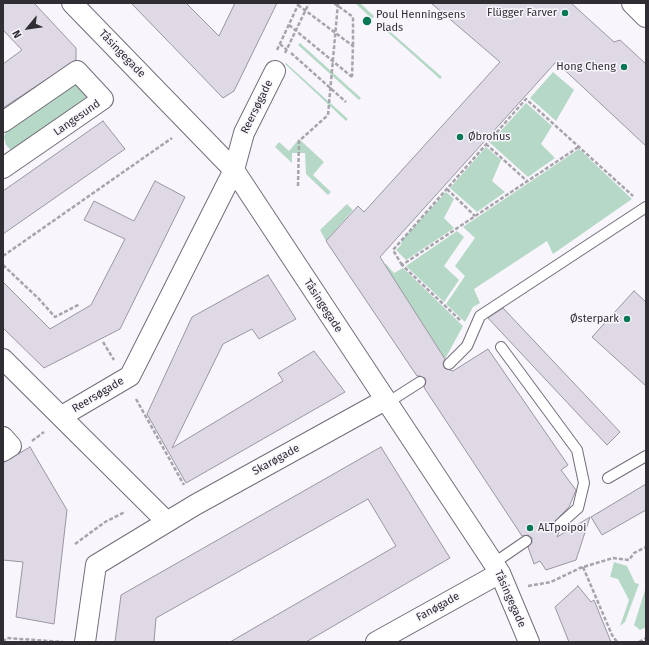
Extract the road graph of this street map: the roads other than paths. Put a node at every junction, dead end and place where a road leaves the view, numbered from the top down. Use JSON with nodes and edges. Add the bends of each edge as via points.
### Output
{"nodes":[{"id":1,"x":72,"y":3,"type":"edge"},
{"id":2,"x":633,"y":3,"type":"edge"},
{"id":3,"x":646,"y":16,"type":"edge"},
{"id":4,"x":275,"y":71,"type":"road end"},
{"id":5,"x":3,"y":122,"type":"edge"},
{"id":6,"x":3,"y":168,"type":"edge"},
{"id":7,"x":234,"y":170,"type":"junction"},
{"id":8,"x":646,"y":207,"type":"edge"},
{"id":9,"x":501,"y":347,"type":"dead end"},
{"id":10,"x":3,"y":359,"type":"edge"},
{"id":11,"x":448,"y":364,"type":"dead end"},
{"id":12,"x":420,"y":382,"type":"dead end"},
{"id":13,"x":386,"y":402,"type":"junction"},
{"id":14,"x":62,"y":416,"type":"junction"},
{"id":15,"x":646,"y":456,"type":"edge"},
{"id":16,"x":608,"y":478,"type":"dead end"},
{"id":17,"x":167,"y":522,"type":"junction"},
{"id":18,"x":560,"y":524,"type":"dead end"},
{"id":19,"x":526,"y":541,"type":"dead end"},
{"id":20,"x":497,"y":568,"type":"junction"},
{"id":21,"x":85,"y":642,"type":"edge"},
{"id":22,"x":376,"y":642,"type":"edge"},
{"id":23,"x":529,"y":642,"type":"edge"}],
"edges":[{"from":1,"to":7,"type":"street","name":"Tåsingegade"},
{"from":2,"to":3,"type":"street"},
{"from":4,"to":7,"type":"street","name":"Reersøgade","via":[[244,133]]},
{"from":5,"to":6,"type":"street","name":"Langesund","via":[[77,71],[103,99]]},
{"from":7,"to":13,"type":"street","name":"Tåsingegade"},
{"from":7,"to":14,"type":"street","name":"Reersøgade","via":[[130,376]]},
{"from":8,"to":11,"type":"lane","via":[[480,316],[467,346]]},
{"from":9,"to":18,"type":"lane","via":[[577,450],[584,483],[578,508]]},
{"from":10,"to":14,"type":"street"},
{"from":12,"to":13,"type":"lane"},
{"from":13,"to":17,"type":"street","name":"Skarøgade"},
{"from":13,"to":20,"type":"street","name":"Tåsingegade"},
{"from":14,"to":17,"type":"street","name":"Reersøgade"},
{"from":15,"to":16,"type":"lane"},
{"from":17,"to":21,"type":"street","via":[[96,565]]},
{"from":19,"to":20,"type":"lane"},
{"from":20,"to":22,"type":"street","name":"Fanøgade"},
{"from":20,"to":23,"type":"street","name":"Tåsingegade"}]}
